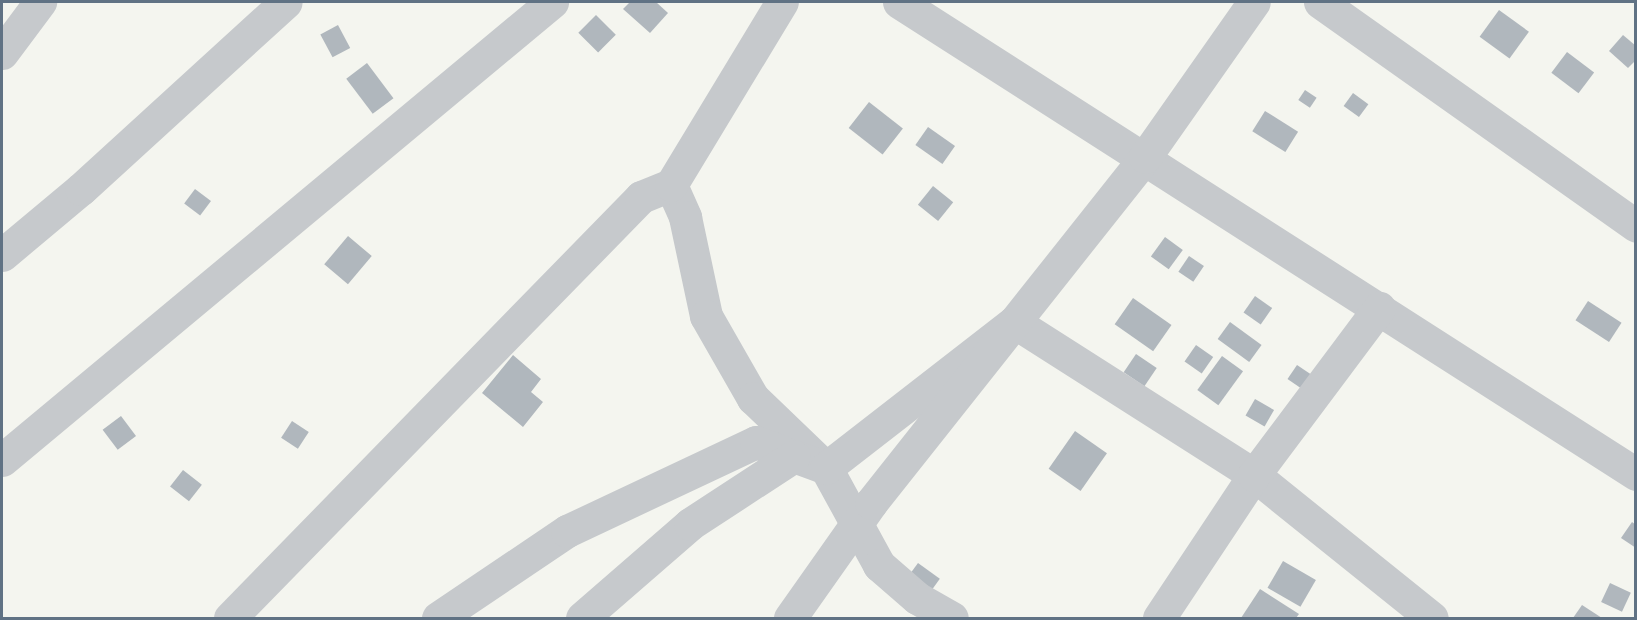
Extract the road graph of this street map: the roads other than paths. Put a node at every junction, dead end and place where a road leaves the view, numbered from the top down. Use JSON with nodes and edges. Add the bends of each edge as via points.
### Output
{"nodes":[{"id":1,"x":40,"y":2,"type":"edge"},
{"id":2,"x":286,"y":2,"type":"edge"},
{"id":3,"x":552,"y":2,"type":"edge"},
{"id":4,"x":782,"y":2,"type":"edge"},
{"id":5,"x":899,"y":2,"type":"edge"},
{"id":6,"x":1254,"y":2,"type":"edge"},
{"id":7,"x":1320,"y":2,"type":"edge"},
{"id":8,"x":2,"y":53,"type":"edge"},
{"id":9,"x":1145,"y":157,"type":"junction"},
{"id":10,"x":672,"y":185,"type":"junction"},
{"id":11,"x":1635,"y":226,"type":"edge"},
{"id":12,"x":2,"y":255,"type":"edge"},
{"id":13,"x":1378,"y":308,"type":"junction"},
{"id":14,"x":1014,"y":322,"type":"junction"},
{"id":15,"x":794,"y":456,"type":"junction"},
{"id":16,"x":2,"y":460,"type":"edge"},
{"id":17,"x":826,"y":468,"type":"junction"},
{"id":18,"x":1635,"y":474,"type":"edge"},
{"id":19,"x":1254,"y":475,"type":"junction"},
{"id":20,"x":856,"y":524,"type":"junction"},
{"id":21,"x":230,"y":618,"type":"edge"},
{"id":22,"x":438,"y":618,"type":"edge"},
{"id":23,"x":582,"y":618,"type":"edge"},
{"id":24,"x":790,"y":618,"type":"edge"},
{"id":25,"x":952,"y":618,"type":"edge"},
{"id":26,"x":1159,"y":618,"type":"edge"},
{"id":27,"x":1432,"y":618,"type":"edge"}],
"edges":[{"from":1,"to":8,"type":"street"},
{"from":2,"to":12,"type":"street","via":[[81,189]]},
{"from":3,"to":16,"type":"street"},
{"from":4,"to":10,"type":"street"},
{"from":5,"to":9,"type":"street"},
{"from":6,"to":9,"type":"street"},
{"from":7,"to":11,"type":"street"},
{"from":9,"to":13,"type":"street"},
{"from":9,"to":14,"type":"street"},
{"from":10,"to":17,"type":"street","via":[[685,217],[706,316],[753,398]]},
{"from":10,"to":21,"type":"street","via":[[641,196]]},
{"from":13,"to":18,"type":"street"},
{"from":13,"to":19,"type":"street"},
{"from":14,"to":17,"type":"street"},
{"from":14,"to":19,"type":"street"},
{"from":14,"to":20,"type":"street"},
{"from":15,"to":17,"type":"street"},
{"from":15,"to":22,"type":"street","via":[[756,442],[567,531]]},
{"from":15,"to":23,"type":"street","via":[[690,524]]},
{"from":17,"to":20,"type":"street"},
{"from":19,"to":26,"type":"street"},
{"from":19,"to":27,"type":"street"},
{"from":20,"to":24,"type":"street"},
{"from":20,"to":25,"type":"street","via":[[879,565],[917,598]]}]}
